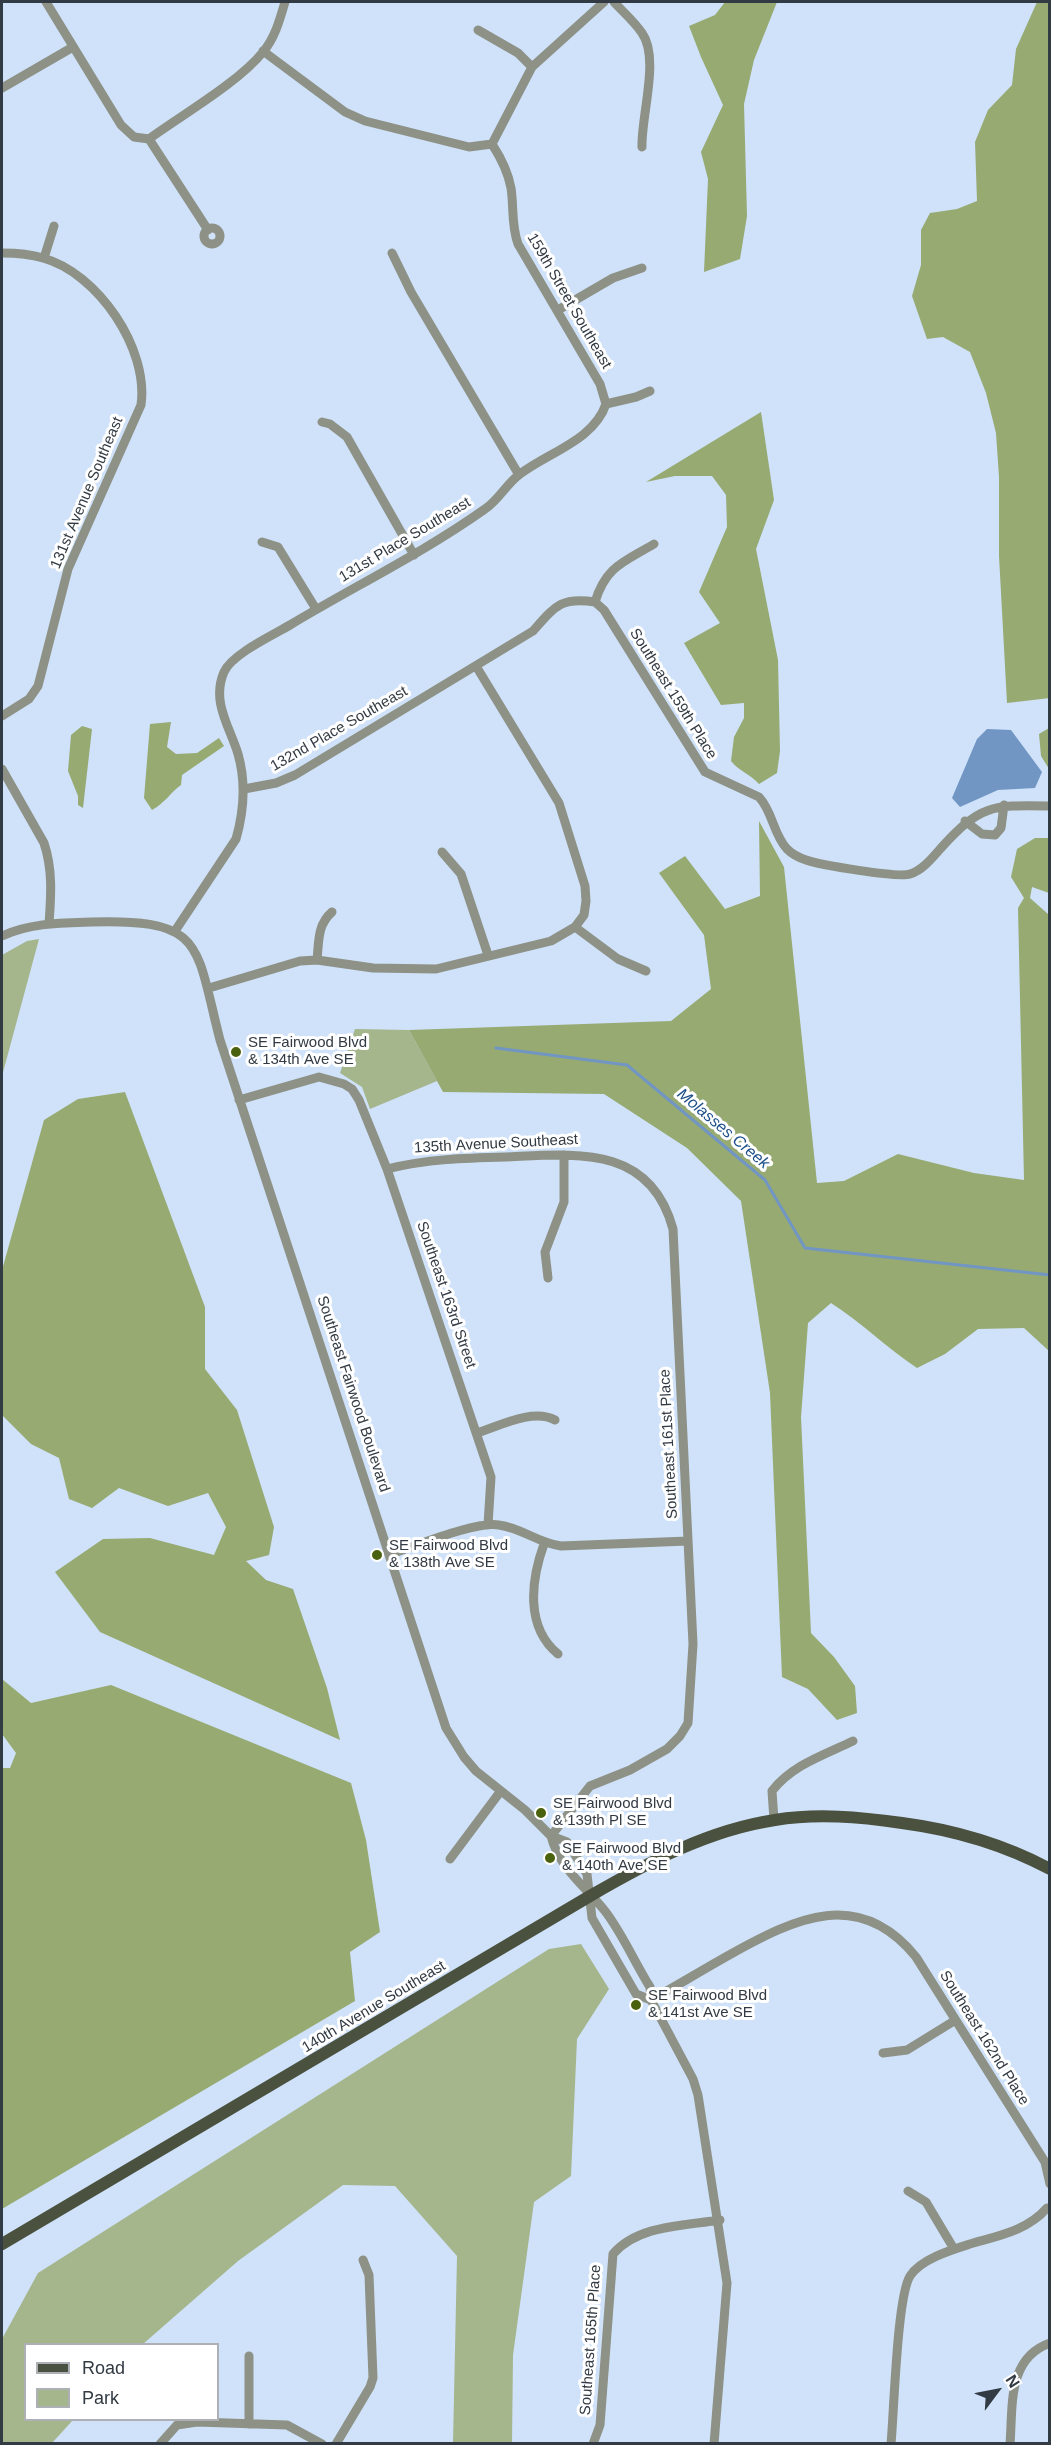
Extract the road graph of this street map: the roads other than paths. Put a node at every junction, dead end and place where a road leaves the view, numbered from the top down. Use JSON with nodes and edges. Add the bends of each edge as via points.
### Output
{"nodes":[{"id":1,"x":46,"y":2,"type":"edge"},
{"id":2,"x":285,"y":2,"type":"edge"},
{"id":3,"x":604,"y":2,"type":"edge"},
{"id":4,"x":614,"y":2,"type":"edge"},
{"id":5,"x":478,"y":30,"type":"dead end"},
{"id":6,"x":73,"y":47,"type":"junction"},
{"id":7,"x":263,"y":51,"type":"junction"},
{"id":8,"x":532,"y":67,"type":"junction"},
{"id":9,"x":2,"y":88,"type":"edge"},
{"id":10,"x":149,"y":139,"type":"junction"},
{"id":11,"x":492,"y":144,"type":"junction"},
{"id":12,"x":642,"y":147,"type":"dead end"},
{"id":13,"x":54,"y":226,"type":"dead end"},
{"id":14,"x":208,"y":230,"type":"dead end"},
{"id":15,"x":2,"y":252,"type":"edge"},
{"id":16,"x":392,"y":253,"type":"dead end"},
{"id":17,"x":44,"y":258,"type":"junction"},
{"id":18,"x":642,"y":268,"type":"dead end"},
{"id":19,"x":558,"y":310,"type":"junction"},
{"id":20,"x":650,"y":391,"type":"dead end"},
{"id":21,"x":606,"y":404,"type":"junction"},
{"id":22,"x":322,"y":422,"type":"dead end"},
{"id":23,"x":519,"y":474,"type":"junction"},
{"id":24,"x":262,"y":542,"type":"dead end"},
{"id":25,"x":654,"y":544,"type":"dead end"},
{"id":26,"x":414,"y":555,"type":"junction"},
{"id":27,"x":595,"y":602,"type":"junction"},
{"id":28,"x":316,"y":609,"type":"junction"},
{"id":29,"x":476,"y":666,"type":"junction"},
{"id":30,"x":2,"y":716,"type":"edge"},
{"id":31,"x":2,"y":769,"type":"edge"},
{"id":32,"x":244,"y":789,"type":"junction"},
{"id":33,"x":1004,"y":805,"type":"junction"},
{"id":34,"x":1050,"y":806,"type":"edge"},
{"id":35,"x":966,"y":821,"type":"junction"},
{"id":36,"x":442,"y":852,"type":"dead end"},
{"id":37,"x":332,"y":912,"type":"dead end"},
{"id":38,"x":50,"y":924,"type":"junction"},
{"id":39,"x":575,"y":927,"type":"junction"},
{"id":40,"x":175,"y":931,"type":"junction"},
{"id":41,"x":2,"y":936,"type":"edge"},
{"id":42,"x":488,"y":955,"type":"junction"},
{"id":43,"x":317,"y":960,"type":"junction"},
{"id":44,"x":646,"y":971,"type":"dead end"},
{"id":45,"x":208,"y":988,"type":"junction"},
{"id":46,"x":239,"y":1100,"type":"junction"},
{"id":47,"x":564,"y":1155,"type":"junction"},
{"id":48,"x":387,"y":1169,"type":"junction"},
{"id":49,"x":639,"y":1175,"type":"joint"},
{"id":50,"x":548,"y":1278,"type":"dead end"},
{"id":51,"x":555,"y":1420,"type":"dead end"},
{"id":52,"x":477,"y":1433,"type":"junction"},
{"id":53,"x":488,"y":1525,"type":"junction"},
{"id":54,"x":688,"y":1541,"type":"junction"},
{"id":55,"x":544,"y":1544,"type":"junction"},
{"id":56,"x":390,"y":1554,"type":"junction"},
{"id":57,"x":558,"y":1654,"type":"dead end"},
{"id":58,"x":853,"y":1742,"type":"dead end"},
{"id":59,"x":500,"y":1792,"type":"junction"},
{"id":60,"x":774,"y":1820,"type":"junction"},
{"id":61,"x":551,"y":1836,"type":"junction"},
{"id":62,"x":450,"y":1858,"type":"dead end"},
{"id":63,"x":1050,"y":1869,"type":"edge"},
{"id":64,"x":590,"y":1896,"type":"junction"},
{"id":65,"x":651,"y":2000,"type":"junction"},
{"id":66,"x":954,"y":2021,"type":"junction"},
{"id":67,"x":883,"y":2053,"type":"dead end"},
{"id":68,"x":1050,"y":2184,"type":"edge"},
{"id":69,"x":908,"y":2191,"type":"dead end"},
{"id":70,"x":1049,"y":2206,"type":"edge"},
{"id":71,"x":720,"y":2220,"type":"junction"},
{"id":72,"x":2,"y":2244,"type":"edge"},
{"id":73,"x":954,"y":2249,"type":"junction"},
{"id":74,"x":363,"y":2260,"type":"dead end"},
{"id":75,"x":1050,"y":2343,"type":"edge"},
{"id":76,"x":249,"y":2356,"type":"dead end"},
{"id":77,"x":249,"y":2424,"type":"junction"},
{"id":78,"x":160,"y":2444,"type":"edge"},
{"id":79,"x":322,"y":2444,"type":"edge"},
{"id":80,"x":336,"y":2444,"type":"edge"},
{"id":81,"x":593,"y":2444,"type":"edge"},
{"id":82,"x":714,"y":2444,"type":"edge"},
{"id":83,"x":891,"y":2444,"type":"edge"},
{"id":84,"x":1010,"y":2444,"type":"edge"}],
"edges":[{"from":1,"to":6,"type":"street"},
{"from":2,"to":7,"type":"street","via":[[278,26]]},
{"from":3,"to":8,"type":"street"},
{"from":4,"to":12,"type":"street","via":[[643,33],[649,46]]},
{"from":5,"to":8,"type":"street","via":[[518,53]]},
{"from":6,"to":9,"type":"street"},
{"from":6,"to":10,"type":"street","via":[[121,125],[134,137]]},
{"from":7,"to":10,"type":"street","via":[[245,69]]},
{"from":7,"to":11,"type":"street","via":[[345,112],[365,121],[469,147]]},
{"from":8,"to":11,"type":"street"},
{"from":10,"to":14,"type":"street"},
{"from":11,"to":19,"type":"street","name":"159th Street Southeast","via":[[507,170],[513,231],[518,244]]},
{"from":13,"to":17,"type":"street"},
{"from":15,"to":17,"type":"street"},
{"from":16,"to":23,"type":"street"},
{"from":17,"to":30,"type":"street","name":"131st Avenue Southeast","via":[[91,286],[110,308],[137,358],[141,405],[68,569],[38,686],[29,699]]},
{"from":18,"to":19,"type":"street","via":[[613,278]]},
{"from":19,"to":21,"type":"street","name":"159th Street Southeast","via":[[600,384]]},
{"from":20,"to":21,"type":"street"},
{"from":21,"to":23,"type":"street","name":"131st Place Southeast","via":[[591,430]]},
{"from":22,"to":26,"type":"street","via":[[347,438]]},
{"from":23,"to":26,"type":"street","name":"131st Place Southeast","via":[[488,507]]},
{"from":24,"to":28,"type":"street","via":[[278,546]]},
{"from":25,"to":27,"type":"street","via":[[608,572]]},
{"from":26,"to":28,"type":"street","name":"131st Place Southeast"},
{"from":27,"to":29,"type":"street","name":"132nd Place Southeast","via":[[565,601],[533,631]]},
{"from":27,"to":35,"type":"street","name":"Southeast 159th Place","via":[[604,610],[705,772],[759,797],[779,840],[796,855],[807,861],[910,874],[928,863]]},
{"from":28,"to":32,"type":"street","name":"131st Place Southeast","via":[[236,658],[224,670],[219,701],[238,754]]},
{"from":29,"to":32,"type":"street","name":"132nd Place Southeast","via":[[295,775]]},
{"from":29,"to":39,"type":"street","via":[[559,803],[585,886],[584,915]]},
{"from":31,"to":38,"type":"street","via":[[48,855]]},
{"from":32,"to":40,"type":"street","via":[[236,839]]},
{"from":33,"to":34,"type":"street","name":"Southeast 159th Place"},
{"from":33,"to":35,"type":"street","name":"Southeast 159th Place"},
{"from":33,"to":35,"type":"street","via":[[1001,828],[994,835],[982,834]]},
{"from":36,"to":42,"type":"street","via":[[461,874]]},
{"from":37,"to":43,"type":"street","via":[[320,928]]},
{"from":38,"to":40,"type":"street","via":[[138,921]]},
{"from":38,"to":41,"type":"street","via":[[18,928]]},
{"from":39,"to":42,"type":"street","via":[[551,941]]},
{"from":39,"to":44,"type":"street","via":[[618,959]]},
{"from":40,"to":45,"type":"street","name":"Southeast Fairwood Boulevard","via":[[200,960]]},
{"from":42,"to":43,"type":"street","via":[[436,969],[373,968]]},
{"from":43,"to":45,"type":"street","via":[[300,961]]},
{"from":45,"to":46,"type":"street","name":"Southeast Fairwood Boulevard","via":[[219,1040]]},
{"from":46,"to":48,"type":"street","name":"Southeast 163rd Street","via":[[319,1077],[344,1084],[359,1100]]},
{"from":46,"to":56,"type":"street","name":"Southeast Fairwood Boulevard"},
{"from":47,"to":48,"type":"street","name":"135th Avenue Southeast","via":[[425,1160]]},
{"from":47,"to":49,"type":"street","name":"135th Avenue Southeast","via":[[615,1161]]},
{"from":47,"to":50,"type":"street","via":[[564,1202],[545,1252]]},
{"from":48,"to":52,"type":"street","name":"Southeast 163rd Street"},
{"from":49,"to":54,"type":"street","name":"Southeast 161st Place","via":[[664,1203],[673,1228]]},
{"from":51,"to":52,"type":"street","via":[[532,1416]]},
{"from":52,"to":53,"type":"street","name":"Southeast 163rd Street","via":[[491,1477]]},
{"from":53,"to":55,"type":"street","via":[[510,1527]]},
{"from":53,"to":56,"type":"street"},
{"from":54,"to":55,"type":"street"},
{"from":54,"to":61,"type":"street","name":"Southeast 161st Place","via":[[693,1644],[688,1723],[667,1749],[590,1786]]},
{"from":55,"to":57,"type":"street","via":[[534,1571],[533,1602],[546,1644]]},
{"from":56,"to":59,"type":"street","name":"Southeast Fairwood Boulevard","via":[[446,1728],[464,1757]]},
{"from":58,"to":60,"type":"street","via":[[794,1769],[781,1780],[772,1791]]},
{"from":59,"to":61,"type":"street","name":"Southeast Fairwood Boulevard"},
{"from":59,"to":62,"type":"street"},
{"from":60,"to":63,"type":"main road","name":"140th Avenue Southeast","via":[[857,1817],[924,1826],[980,1838]]},
{"from":60,"to":64,"type":"main road","name":"140th Avenue Southeast","via":[[701,1840],[651,1861]]},
{"from":61,"to":64,"type":"street","name":"Southeast Fairwood Boulevard","via":[[554,1848]]},
{"from":61,"to":64,"type":"street","name":"Southeast Fairwood Boulevard","via":[[567,1842],[586,1874]]},
{"from":64,"to":65,"type":"street","name":"Southeast Fairwood Boulevard","via":[[605,1911],[650,1987]]},
{"from":64,"to":65,"type":"street","name":"Southeast Fairwood Boulevard","via":[[592,1918],[636,1994]]},
{"from":64,"to":72,"type":"main road","name":"140th Avenue Southeast"},
{"from":65,"to":66,"type":"street","name":"Southeast 162nd Place","via":[[779,1927],[831,1914],[872,1924],[905,1944]]},
{"from":65,"to":71,"type":"street","name":"Southeast Fairwood Boulevard","via":[[693,2079]]},
{"from":66,"to":67,"type":"street","via":[[907,2050]]},
{"from":66,"to":68,"type":"street","name":"Southeast 162nd Place","via":[[1045,2162]]},
{"from":69,"to":73,"type":"street","via":[[926,2202]]},
{"from":70,"to":73,"type":"street","via":[[1023,2228]]},
{"from":71,"to":81,"type":"street","name":"Southeast 165th Place","via":[[638,2234],[613,2254],[600,2425]]},
{"from":71,"to":82,"type":"street","name":"Southeast Fairwood Boulevard","via":[[727,2283]]},
{"from":73,"to":83,"type":"street","via":[[911,2275],[903,2299]]},
{"from":74,"to":80,"type":"street","via":[[369,2275],[373,2378]]},
{"from":75,"to":84,"type":"street","via":[[1033,2350],[1015,2376]]},
{"from":76,"to":77,"type":"street"},
{"from":77,"to":78,"type":"street","via":[[177,2425]]},
{"from":77,"to":79,"type":"street","via":[[287,2425]]}]}
